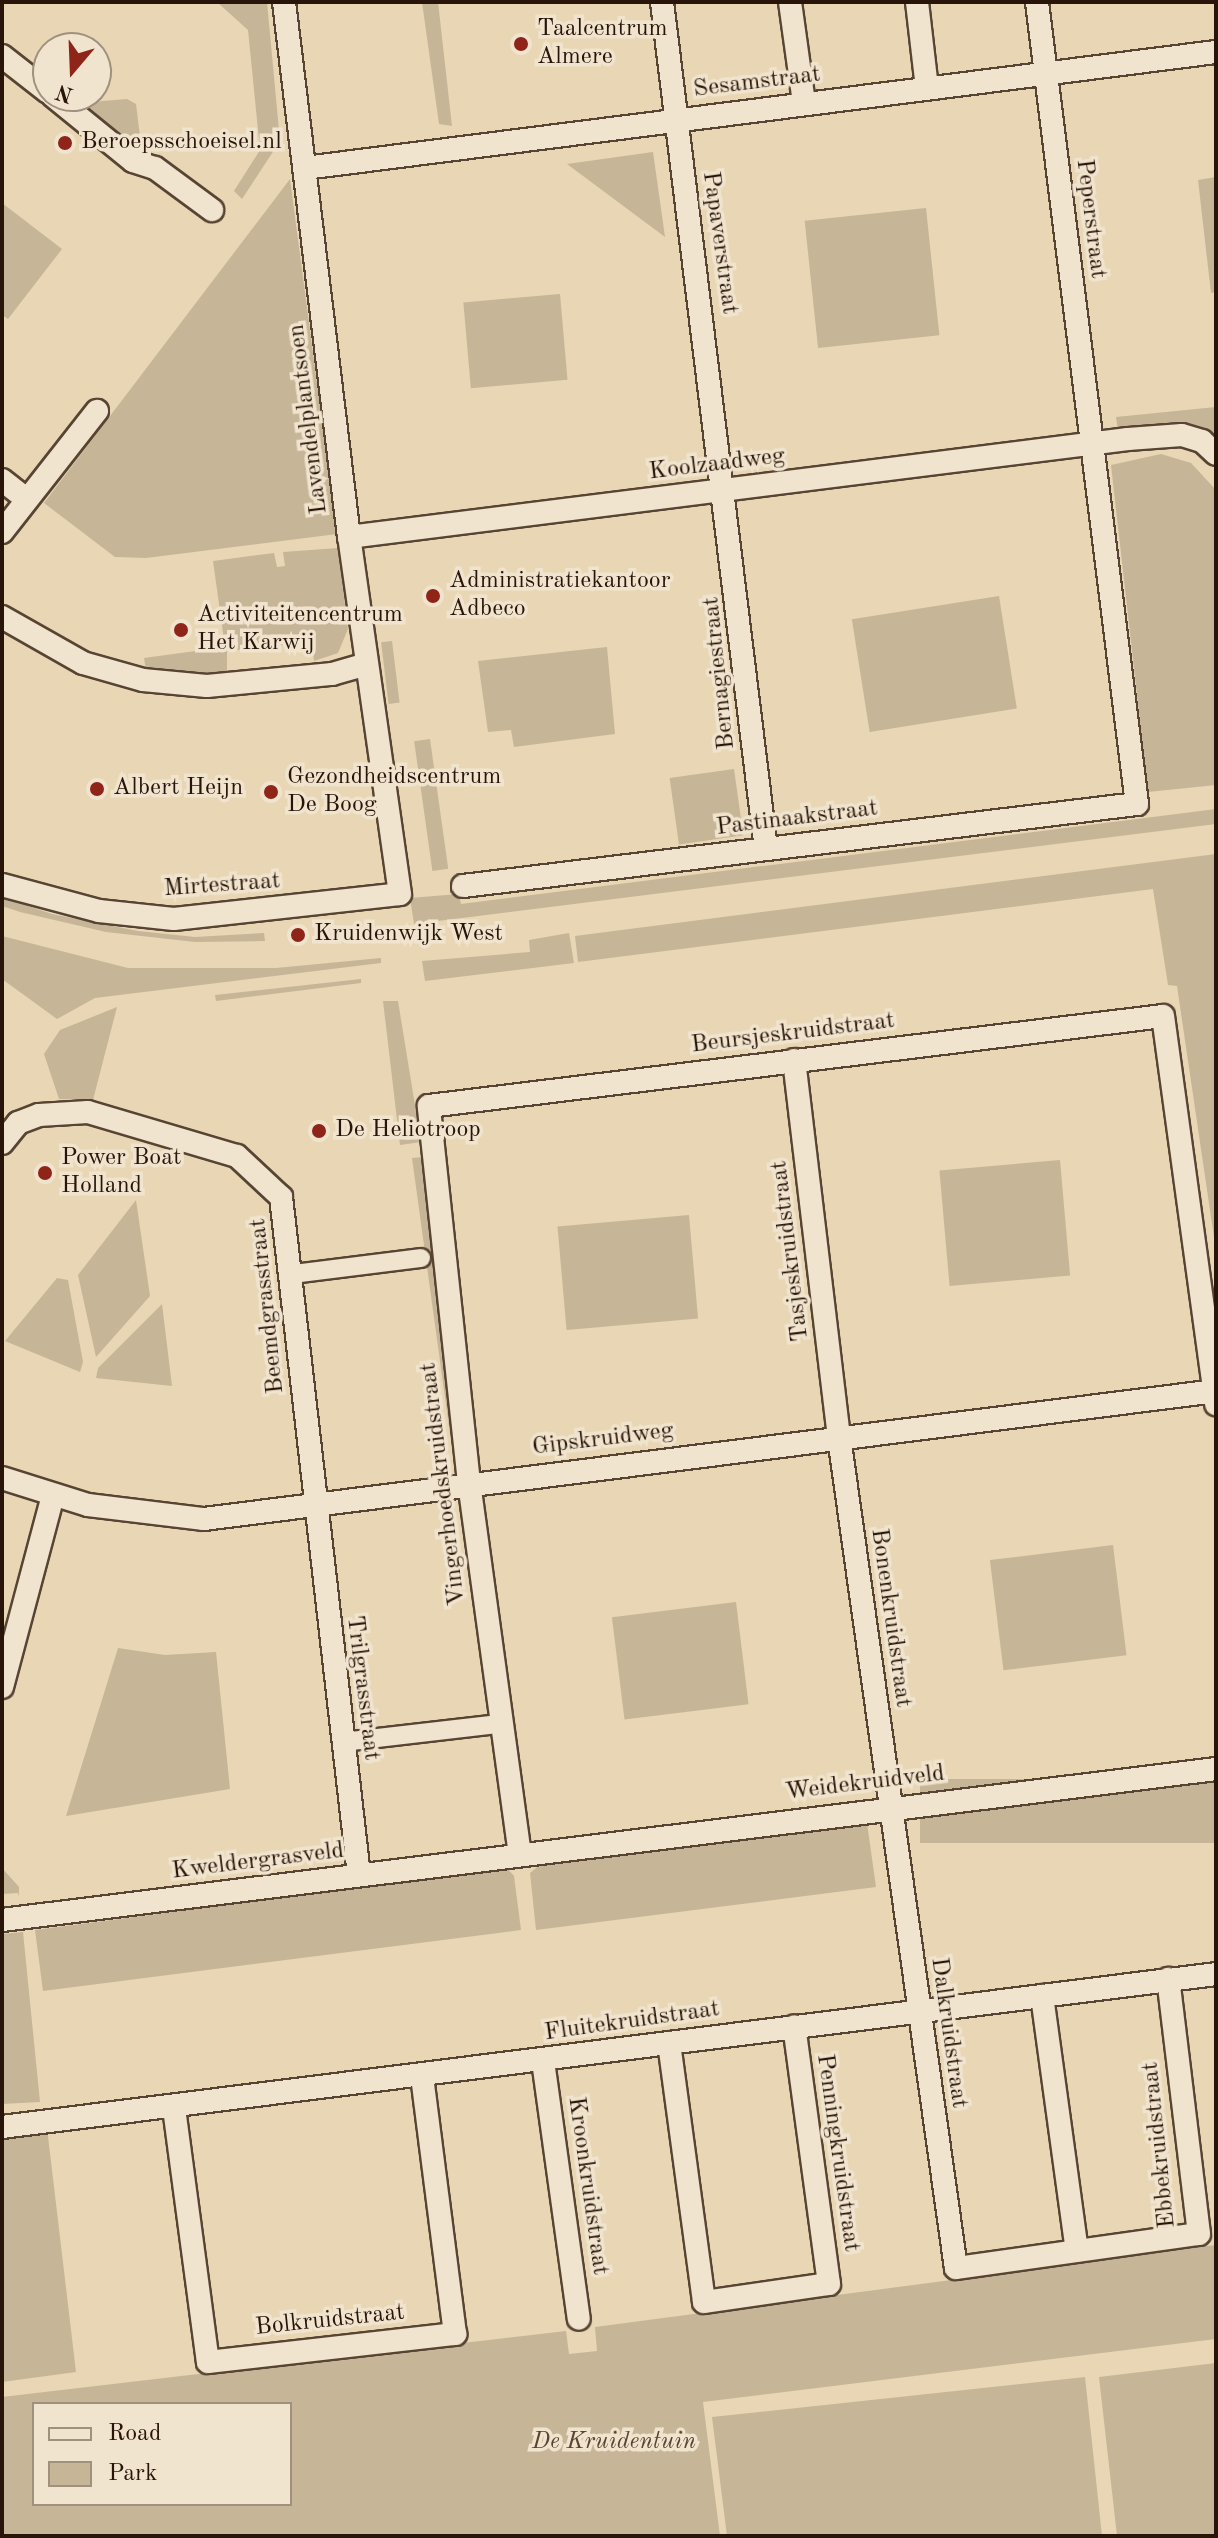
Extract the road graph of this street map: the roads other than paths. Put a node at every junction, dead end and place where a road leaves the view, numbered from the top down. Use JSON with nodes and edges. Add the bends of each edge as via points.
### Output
{"nodes":[{"id":1,"x":284,"y":2,"type":"edge"},
{"id":2,"x":662,"y":2,"type":"edge"},
{"id":3,"x":790,"y":2,"type":"edge"},
{"id":4,"x":917,"y":2,"type":"edge"},
{"id":5,"x":1037,"y":2,"type":"edge"},
{"id":6,"x":1216,"y":52,"type":"edge"},
{"id":7,"x":2,"y":56,"type":"edge"},
{"id":8,"x":1046,"y":73,"type":"junction"},
{"id":9,"x":32,"y":79,"type":"edge"},
{"id":10,"x":927,"y":88,"type":"junction"},
{"id":11,"x":804,"y":103,"type":"junction"},
{"id":12,"x":73,"y":112,"type":"edge"},
{"id":13,"x":676,"y":120,"type":"junction"},
{"id":14,"x":305,"y":168,"type":"junction"},
{"id":15,"x":212,"y":210,"type":"dead end"},
{"id":16,"x":97,"y":411,"type":"dead end"},
{"id":17,"x":1091,"y":443,"type":"junction"},
{"id":18,"x":1216,"y":454,"type":"edge"},
{"id":19,"x":2,"y":480,"type":"edge"},
{"id":20,"x":726,"y":490,"type":"junction"},
{"id":21,"x":26,"y":499,"type":"junction"},
{"id":22,"x":2,"y":532,"type":"edge"},
{"id":23,"x":349,"y":537,"type":"junction"},
{"id":24,"x":2,"y":617,"type":"edge"},
{"id":25,"x":366,"y":664,"type":"junction"},
{"id":26,"x":766,"y":849,"type":"junction"},
{"id":27,"x":2,"y":885,"type":"edge"},
{"id":28,"x":463,"y":886,"type":"dead end"},
{"id":29,"x":400,"y":894,"type":"joint"},
{"id":30,"x":1163,"y":1016,"type":"joint"},
{"id":31,"x":794,"y":1060,"type":"junction"},
{"id":32,"x":429,"y":1106,"type":"joint"},
{"id":33,"x":2,"y":1143,"type":"edge"},
{"id":34,"x":421,"y":1258,"type":"dead end"},
{"id":35,"x":300,"y":1274,"type":"junction"},
{"id":36,"x":1215,"y":1396,"type":"edge"},
{"id":37,"x":839,"y":1437,"type":"junction"},
{"id":38,"x":2,"y":1478,"type":"edge"},
{"id":39,"x":469,"y":1483,"type":"junction"},
{"id":40,"x":53,"y":1495,"type":"junction"},
{"id":41,"x":313,"y":1506,"type":"junction"},
{"id":42,"x":2,"y":1687,"type":"edge"},
{"id":43,"x":499,"y":1724,"type":"junction"},
{"id":44,"x":343,"y":1742,"type":"junction"},
{"id":45,"x":1216,"y":1769,"type":"edge"},
{"id":46,"x":890,"y":1806,"type":"junction"},
{"id":47,"x":520,"y":1855,"type":"junction"},
{"id":48,"x":359,"y":1875,"type":"junction"},
{"id":49,"x":2,"y":1920,"type":"edge"},
{"id":50,"x":1216,"y":1974,"type":"edge"},
{"id":51,"x":1168,"y":1979,"type":"junction"},
{"id":52,"x":1042,"y":1996,"type":"junction"},
{"id":53,"x":918,"y":2011,"type":"junction"},
{"id":54,"x":794,"y":2026,"type":"junction"},
{"id":55,"x":669,"y":2043,"type":"junction"},
{"id":56,"x":543,"y":2061,"type":"junction"},
{"id":57,"x":422,"y":2075,"type":"junction"},
{"id":58,"x":174,"y":2108,"type":"junction"},
{"id":59,"x":2,"y":2127,"type":"edge"},
{"id":60,"x":1077,"y":2251,"type":"junction"},
{"id":61,"x":956,"y":2268,"type":"joint"},
{"id":62,"x":579,"y":2319,"type":"dead end"}],
"edges":[{"from":1,"to":14,"type":"street","name":"Lavendelplantsoen"},
{"from":2,"to":13,"type":"street","name":"Papaverstraat"},
{"from":3,"to":11,"type":"street"},
{"from":4,"to":10,"type":"street"},
{"from":5,"to":8,"type":"street","name":"Peperstraat"},
{"from":6,"to":8,"type":"street","name":"Sesamstraat"},
{"from":7,"to":9,"type":"street"},
{"from":8,"to":10,"type":"street","name":"Sesamstraat"},
{"from":8,"to":17,"type":"street","name":"Peperstraat"},
{"from":10,"to":11,"type":"street","name":"Sesamstraat"},
{"from":11,"to":13,"type":"street","name":"Sesamstraat"},
{"from":12,"to":15,"type":"street","via":[[133,161],[155,168]]},
{"from":13,"to":14,"type":"street","name":"Sesamstraat"},
{"from":13,"to":20,"type":"street","name":"Papaverstraat"},
{"from":14,"to":23,"type":"street","name":"Lavendelplantsoen"},
{"from":16,"to":21,"type":"street"},
{"from":17,"to":18,"type":"street","name":"Koolzaadweg","via":[[1182,435],[1202,441]]},
{"from":17,"to":20,"type":"street","name":"Koolzaadweg"},
{"from":17,"to":26,"type":"street","name":"Pastinaakstraat","via":[[1137,804]]},
{"from":19,"to":21,"type":"street"},
{"from":20,"to":23,"type":"street","name":"Koolzaadweg"},
{"from":20,"to":26,"type":"street","name":"Bernagiestraat"},
{"from":21,"to":22,"type":"street"},
{"from":23,"to":25,"type":"street","name":"Lavendelplantsoen"},
{"from":24,"to":25,"type":"street","via":[[83,663],[143,680],[207,686],[332,674]]},
{"from":25,"to":29,"type":"street","name":"Lavendelplantsoen"},
{"from":26,"to":28,"type":"street","name":"Pastinaakstraat"},
{"from":27,"to":29,"type":"street","name":"Mirtestraat","via":[[99,911],[174,919]]},
{"from":30,"to":31,"type":"street","name":"Beursjeskruidstraat"},
{"from":30,"to":36,"type":"street","name":"Gipskruidweg"},
{"from":31,"to":32,"type":"street","name":"Beursjeskruidstraat"},
{"from":31,"to":37,"type":"street","name":"Tasjeskruidstraat"},
{"from":32,"to":39,"type":"street","name":"Vingerhoedskruidstraat"},
{"from":33,"to":35,"type":"street","name":"Beemdgrasstraat","via":[[18,1123],[88,1112],[237,1156],[276,1188]]},
{"from":34,"to":35,"type":"street","name":"Beemdgrasstraat"},
{"from":35,"to":41,"type":"street","name":"Beemdgrasstraat"},
{"from":36,"to":37,"type":"street","name":"Gipskruidweg"},
{"from":37,"to":39,"type":"street","name":"Gipskruidweg"},
{"from":37,"to":46,"type":"street","name":"Bonenkruidstraat"},
{"from":38,"to":40,"type":"street","name":"Gipskruidweg"},
{"from":39,"to":41,"type":"street","name":"Gipskruidweg"},
{"from":39,"to":43,"type":"street","name":"Vingerhoedskruidstraat"},
{"from":40,"to":41,"type":"street","name":"Gipskruidweg","via":[[109,1509],[204,1519]]},
{"from":40,"to":42,"type":"street"},
{"from":41,"to":44,"type":"street","name":"Trilgrasstraat"},
{"from":43,"to":44,"type":"street"},
{"from":43,"to":47,"type":"street","name":"Vingerhoedskruidstraat"},
{"from":44,"to":48,"type":"street","name":"Trilgrasstraat"},
{"from":45,"to":46,"type":"street","name":"Weidekruidveld"},
{"from":46,"to":47,"type":"street","name":"Weidekruidveld"},
{"from":46,"to":53,"type":"street","name":"Dalkruidstraat"},
{"from":47,"to":48,"type":"street","name":"Kweldergrasveld"},
{"from":48,"to":49,"type":"street","name":"Kweldergrasveld"},
{"from":50,"to":51,"type":"street","name":"Fluitekruidstraat"},
{"from":51,"to":52,"type":"street","name":"Fluitekruidstraat"},
{"from":51,"to":60,"type":"street","name":"Ebbekruidstraat","via":[[1199,2234]]},
{"from":52,"to":53,"type":"street","name":"Fluitekruidstraat"},
{"from":52,"to":60,"type":"street"},
{"from":53,"to":54,"type":"street","name":"Fluitekruidstraat"},
{"from":53,"to":61,"type":"street","name":"Dalkruidstraat"},
{"from":54,"to":55,"type":"street","name":"Fluitekruidstraat"},
{"from":54,"to":55,"type":"street","name":"Penningkruidstraat","via":[[829,2284],[704,2302]]},
{"from":55,"to":56,"type":"street","name":"Fluitekruidstraat"},
{"from":56,"to":57,"type":"street","name":"Fluitekruidstraat"},
{"from":56,"to":62,"type":"street","name":"Kroonkruidstraat"},
{"from":57,"to":58,"type":"street","name":"Fluitekruidstraat"},
{"from":57,"to":58,"type":"street","name":"Bolkruidstraat","via":[[455,2334],[208,2362]]},
{"from":58,"to":59,"type":"street","name":"Fluitekruidstraat"},
{"from":60,"to":61,"type":"street","name":"Ebbekruidstraat"}]}
